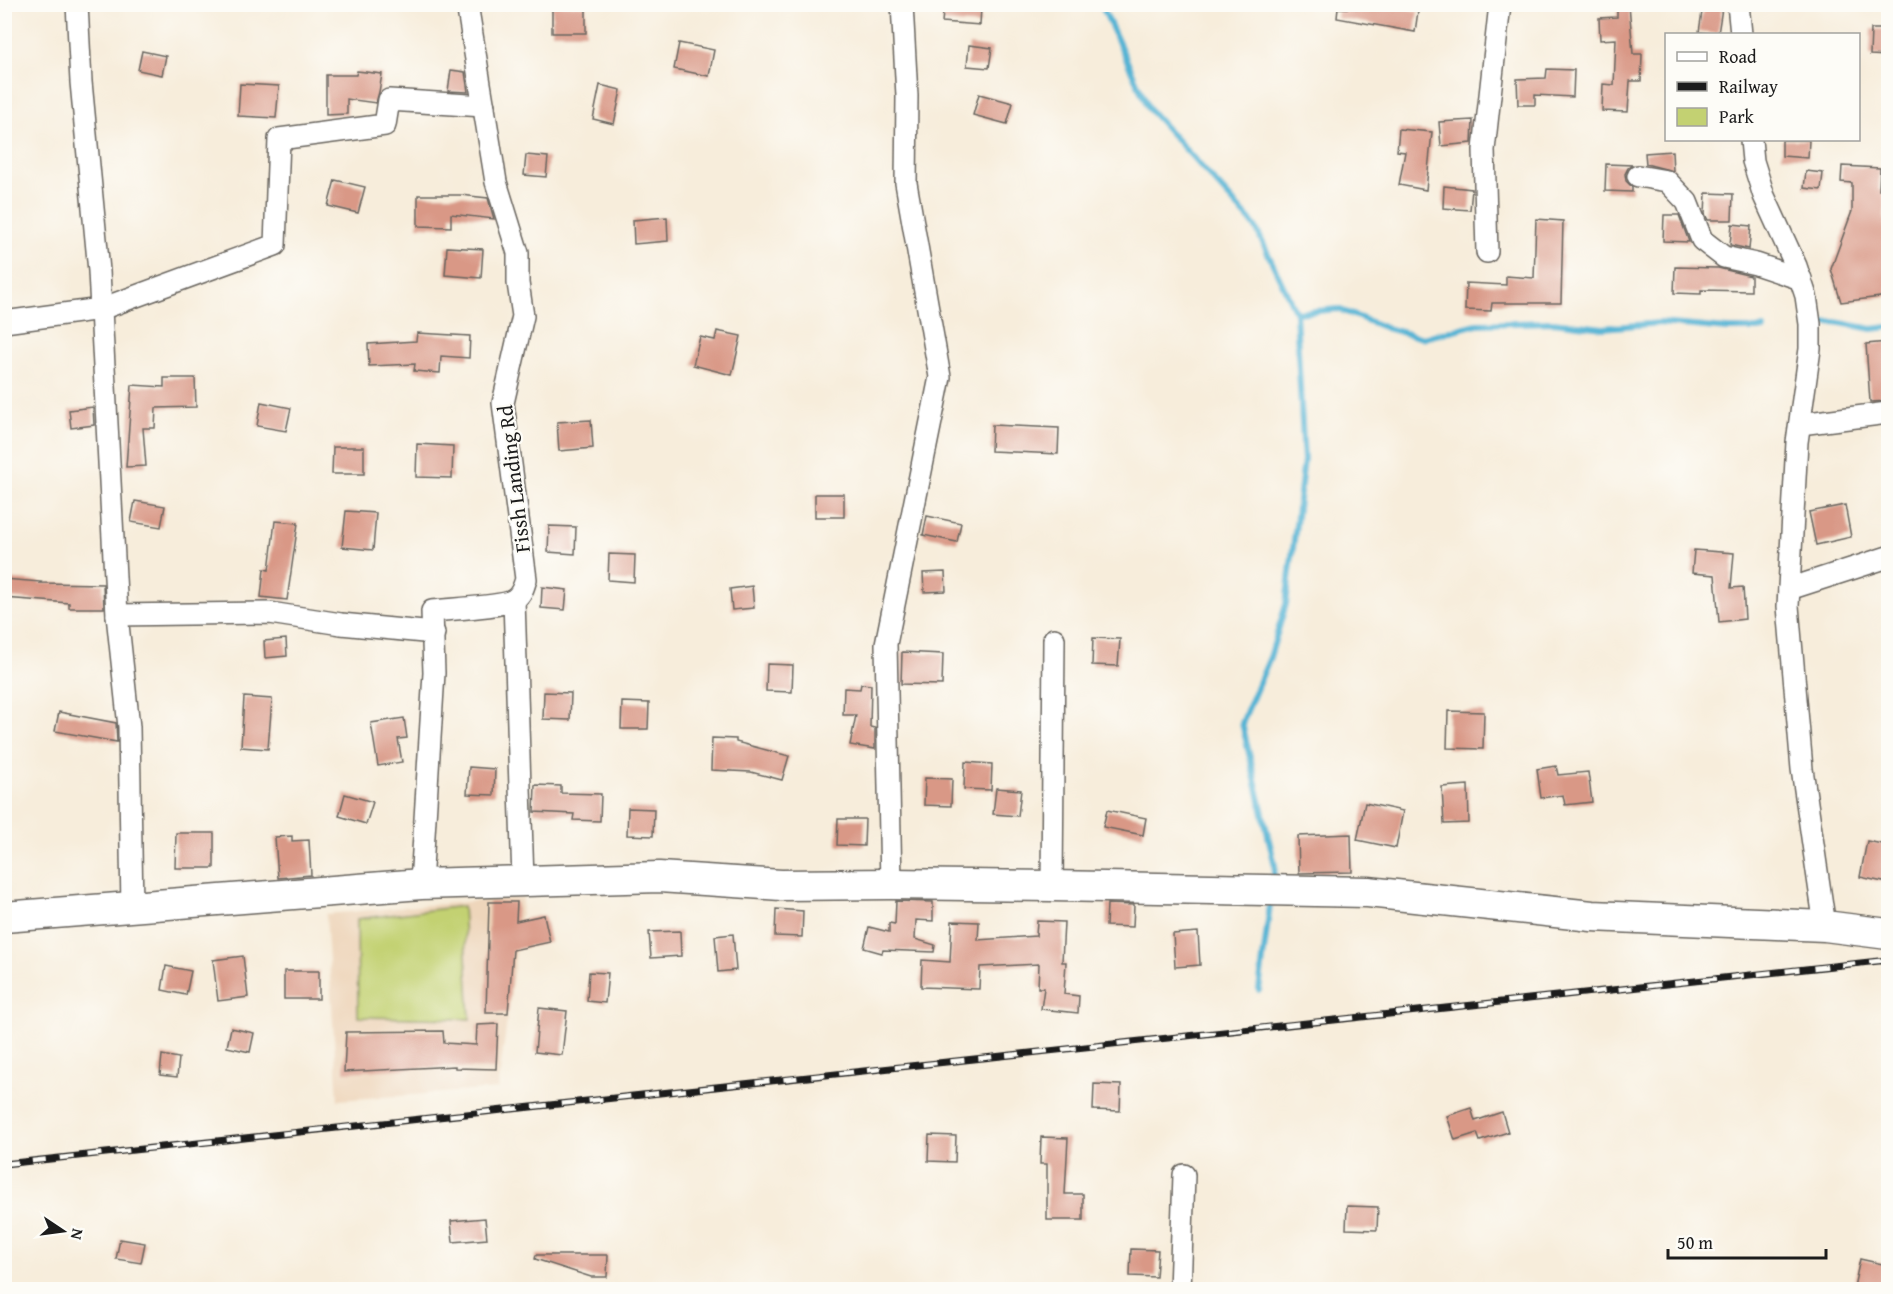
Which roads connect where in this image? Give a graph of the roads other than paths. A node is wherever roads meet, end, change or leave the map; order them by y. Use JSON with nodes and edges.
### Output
{"nodes":[{"id":1,"x":77,"y":4,"type":"edge"},
{"id":2,"x":467,"y":4,"type":"edge"},
{"id":3,"x":902,"y":4,"type":"edge"},
{"id":4,"x":1500,"y":4,"type":"edge"},
{"id":5,"x":1738,"y":4,"type":"edge"},
{"id":6,"x":1741,"y":33,"type":"edge"},
{"id":7,"x":484,"y":106,"type":"junction"},
{"id":8,"x":1751,"y":141,"type":"edge"},
{"id":9,"x":1638,"y":176,"type":"dead end"},
{"id":10,"x":1487,"y":252,"type":"dead end"},
{"id":11,"x":1801,"y":279,"type":"junction"},
{"id":12,"x":101,"y":309,"type":"junction"},
{"id":13,"x":4,"y":322,"type":"edge"},
{"id":14,"x":1888,"y":413,"type":"edge"},
{"id":15,"x":1800,"y":424,"type":"junction"},
{"id":16,"x":1888,"y":556,"type":"edge"},
{"id":17,"x":1789,"y":589,"type":"junction"},
{"id":18,"x":514,"y":600,"type":"junction"},
{"id":19,"x":117,"y":615,"type":"junction"},
{"id":20,"x":434,"y":633,"type":"junction"},
{"id":21,"x":1054,"y":639,"type":"dead end"},
{"id":22,"x":524,"y":881,"type":"junction"},
{"id":23,"x":421,"y":884,"type":"junction"},
{"id":24,"x":891,"y":884,"type":"junction"},
{"id":25,"x":1052,"y":886,"type":"junction"},
{"id":26,"x":132,"y":908,"type":"junction"},
{"id":27,"x":4,"y":918,"type":"edge"},
{"id":28,"x":1825,"y":926,"type":"junction"},
{"id":29,"x":1888,"y":934,"type":"edge"},
{"id":30,"x":1184,"y":1175,"type":"dead end"},
{"id":31,"x":1180,"y":1290,"type":"edge"}],
"edges":[{"from":1,"to":12,"type":"street"},
{"from":2,"to":7,"type":"street","name":"Fissh Landing Rd"},
{"from":3,"to":24,"type":"street"},
{"from":4,"to":10,"type":"street"},
{"from":5,"to":6,"type":"street"},
{"from":7,"to":12,"type":"street"},
{"from":7,"to":18,"type":"street","name":"Fissh Landing Rd"},
{"from":8,"to":11,"type":"street"},
{"from":9,"to":11,"type":"street"},
{"from":11,"to":15,"type":"street"},
{"from":12,"to":13,"type":"street"},
{"from":12,"to":19,"type":"street"},
{"from":14,"to":15,"type":"street"},
{"from":15,"to":17,"type":"street"},
{"from":16,"to":17,"type":"street"},
{"from":17,"to":28,"type":"street"},
{"from":18,"to":20,"type":"street"},
{"from":18,"to":22,"type":"street"},
{"from":19,"to":20,"type":"street"},
{"from":19,"to":26,"type":"street"},
{"from":20,"to":23,"type":"street"},
{"from":21,"to":25,"type":"street"},
{"from":22,"to":23,"type":"main road"},
{"from":22,"to":24,"type":"main road"},
{"from":23,"to":26,"type":"main road"},
{"from":24,"to":25,"type":"main road"},
{"from":25,"to":28,"type":"main road"},
{"from":26,"to":27,"type":"main road"},
{"from":28,"to":29,"type":"main road"},
{"from":30,"to":31,"type":"street"}]}
